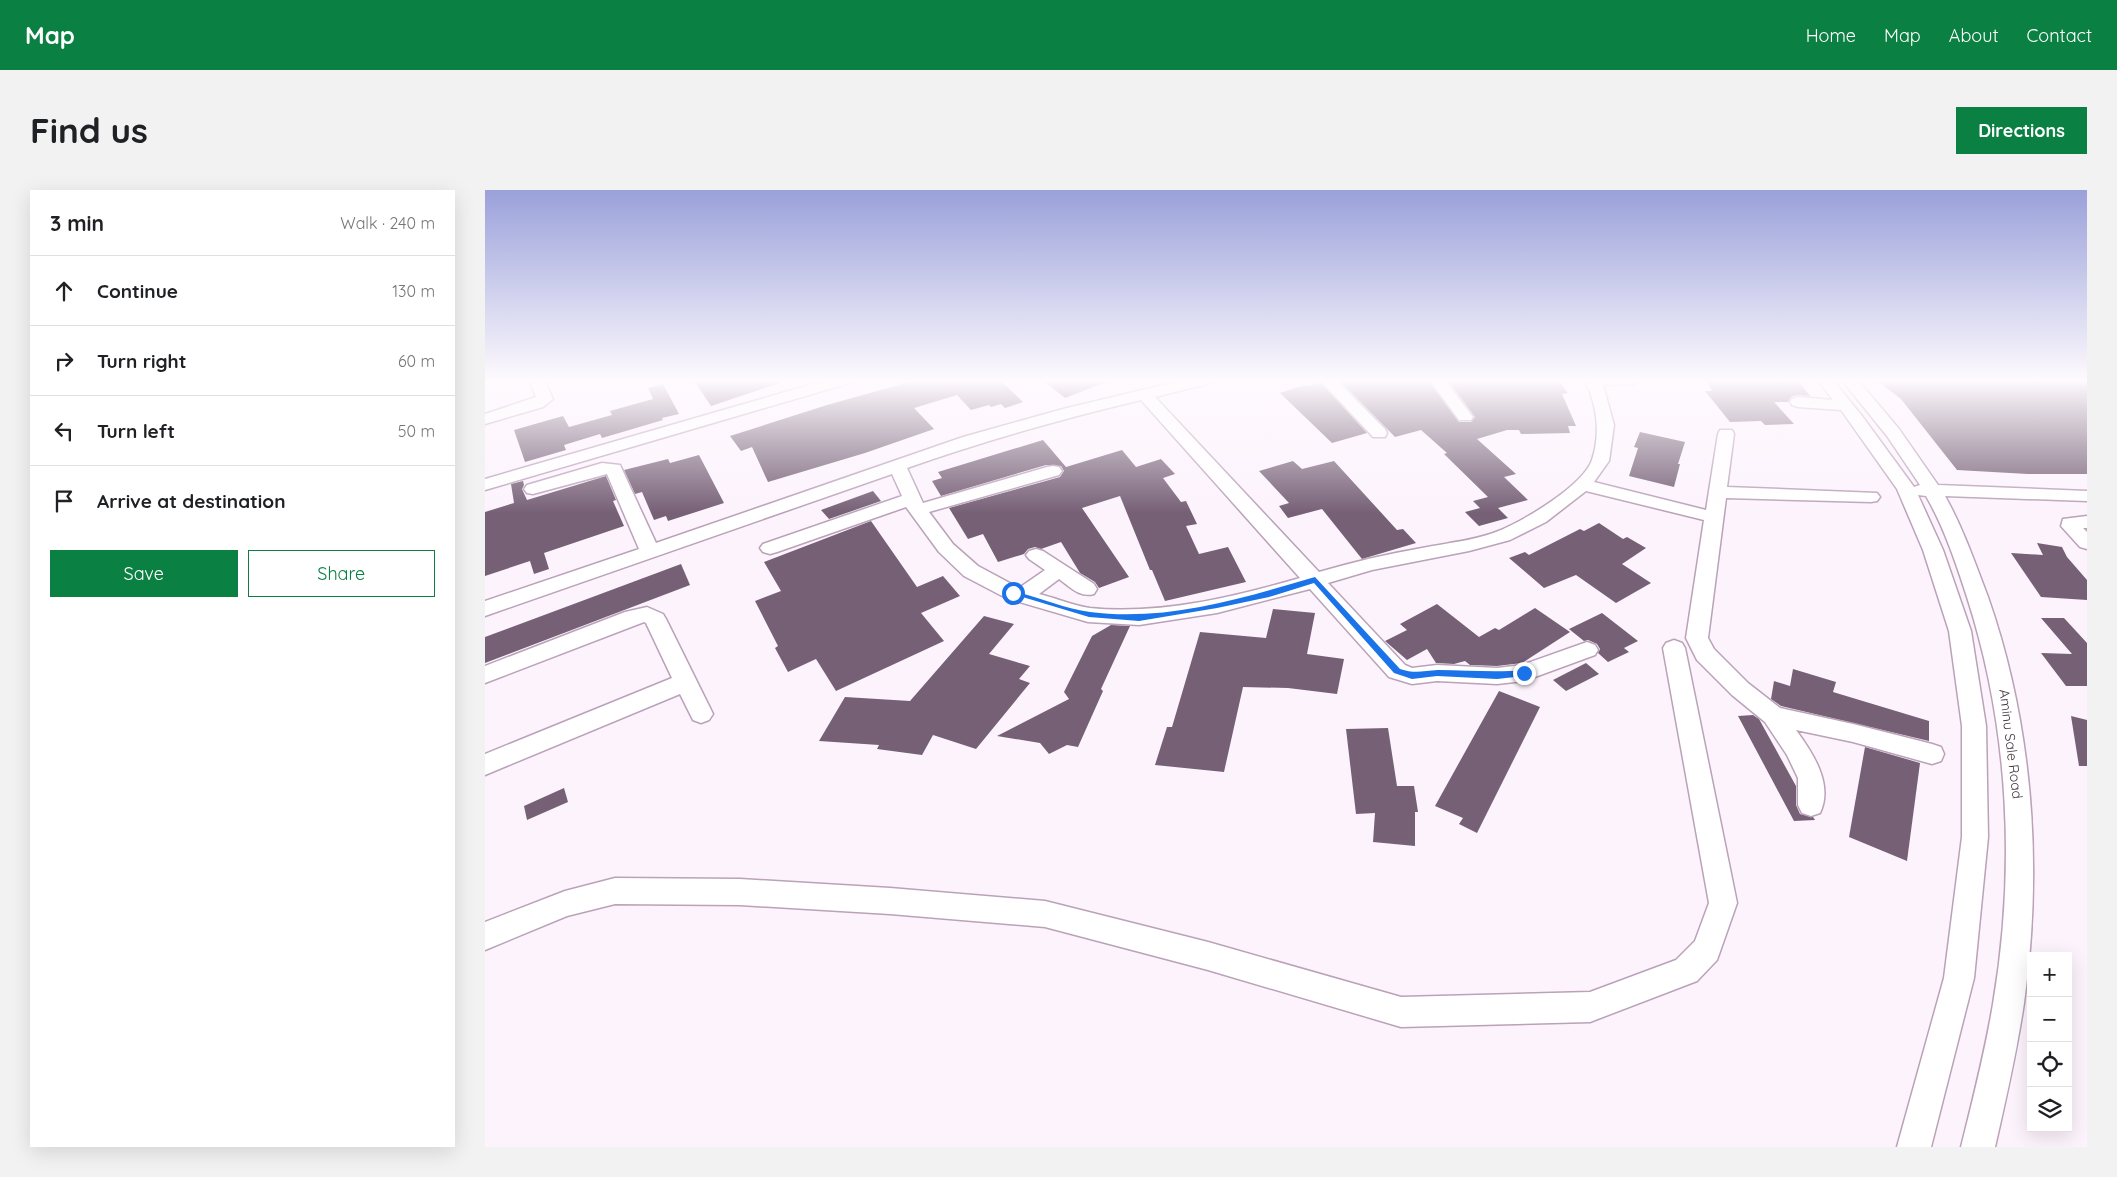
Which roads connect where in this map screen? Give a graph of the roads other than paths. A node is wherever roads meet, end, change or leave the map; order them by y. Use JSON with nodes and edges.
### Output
{"nodes":[{"id":1,"x":691,"y":424,"type":"edge"},
{"id":2,"x":1028,"y":424,"type":"edge"},
{"id":3,"x":1171,"y":424,"type":"edge"},
{"id":4,"x":1370,"y":424,"type":"edge"},
{"id":5,"x":1605,"y":424,"type":"edge"},
{"id":6,"x":1849,"y":424,"type":"edge"},
{"id":7,"x":1886,"y":424,"type":"edge"},
{"id":8,"x":1379,"y":433,"type":"dead end"},
{"id":9,"x":1726,"y":434,"type":"dead end"},
{"id":10,"x":897,"y":466,"type":"junction"},
{"id":11,"x":1053,"y":471,"type":"dead end"},
{"id":12,"x":1583,"y":485,"type":"junction"},
{"id":13,"x":485,"y":486,"type":"edge"},
{"id":14,"x":1906,"y":488,"type":"junction"},
{"id":15,"x":533,"y":489,"type":"dead end"},
{"id":16,"x":1933,"y":490,"type":"junction"},
{"id":17,"x":1717,"y":492,"type":"junction"},
{"id":18,"x":1871,"y":497,"type":"dead end"},
{"id":19,"x":2083,"y":500,"type":"edge"},
{"id":20,"x":915,"y":504,"type":"junction"},
{"id":21,"x":1713,"y":517,"type":"junction"},
{"id":22,"x":2087,"y":522,"type":"edge"},
{"id":23,"x":2087,"y":543,"type":"edge"},
{"id":24,"x":770,"y":548,"type":"dead end"},
{"id":25,"x":649,"y":552,"type":"junction"},
{"id":26,"x":1036,"y":554,"type":"dead end"},
{"id":27,"x":1058,"y":570,"type":"junction"},
{"id":28,"x":1315,"y":580,"type":"junction"},
{"id":29,"x":1087,"y":589,"type":"dead end"},
{"id":30,"x":1022,"y":596,"type":"junction"},
{"id":31,"x":485,"y":609,"type":"edge"},
{"id":32,"x":1674,"y":648,"type":"dead end"},
{"id":33,"x":1587,"y":650,"type":"dead end"},
{"id":34,"x":485,"y":675,"type":"edge"},
{"id":35,"x":685,"y":682,"type":"junction"},
{"id":36,"x":701,"y":714,"type":"dead end"},
{"id":37,"x":1773,"y":716,"type":"junction"},
{"id":38,"x":1932,"y":754,"type":"dead end"},
{"id":39,"x":485,"y":765,"type":"edge"},
{"id":40,"x":1811,"y":805,"type":"dead end"},
{"id":41,"x":485,"y":936,"type":"edge"},
{"id":42,"x":1914,"y":1147,"type":"edge"},
{"id":43,"x":1978,"y":1147,"type":"edge"}],
"edges":[{"from":1,"to":13,"type":"street"},
{"from":2,"to":10,"type":"street"},
{"from":3,"to":28,"type":"street"},
{"from":4,"to":8,"type":"street"},
{"from":5,"to":12,"type":"street"},
{"from":6,"to":14,"type":"street"},
{"from":7,"to":16,"type":"street","name":"Aminu Sale Road"},
{"from":9,"to":17,"type":"street"},
{"from":10,"to":20,"type":"street"},
{"from":10,"to":25,"type":"street"},
{"from":11,"to":20,"type":"street"},
{"from":12,"to":21,"type":"street"},
{"from":12,"to":28,"type":"street"},
{"from":14,"to":16,"type":"street"},
{"from":14,"to":42,"type":"street"},
{"from":15,"to":25,"type":"street"},
{"from":16,"to":19,"type":"street"},
{"from":16,"to":43,"type":"street","name":"Aminu Sale Road"},
{"from":17,"to":18,"type":"street"},
{"from":17,"to":21,"type":"street"},
{"from":20,"to":24,"type":"street"},
{"from":20,"to":30,"type":"street"},
{"from":21,"to":37,"type":"street"},
{"from":22,"to":23,"type":"street"},
{"from":25,"to":31,"type":"street"},
{"from":26,"to":27,"type":"street"},
{"from":27,"to":29,"type":"street"},
{"from":27,"to":30,"type":"street"},
{"from":28,"to":30,"type":"street"},
{"from":28,"to":33,"type":"street"},
{"from":32,"to":41,"type":"street"},
{"from":34,"to":35,"type":"street"},
{"from":35,"to":36,"type":"street"},
{"from":35,"to":39,"type":"street"},
{"from":37,"to":38,"type":"street"},
{"from":37,"to":40,"type":"street"}]}
